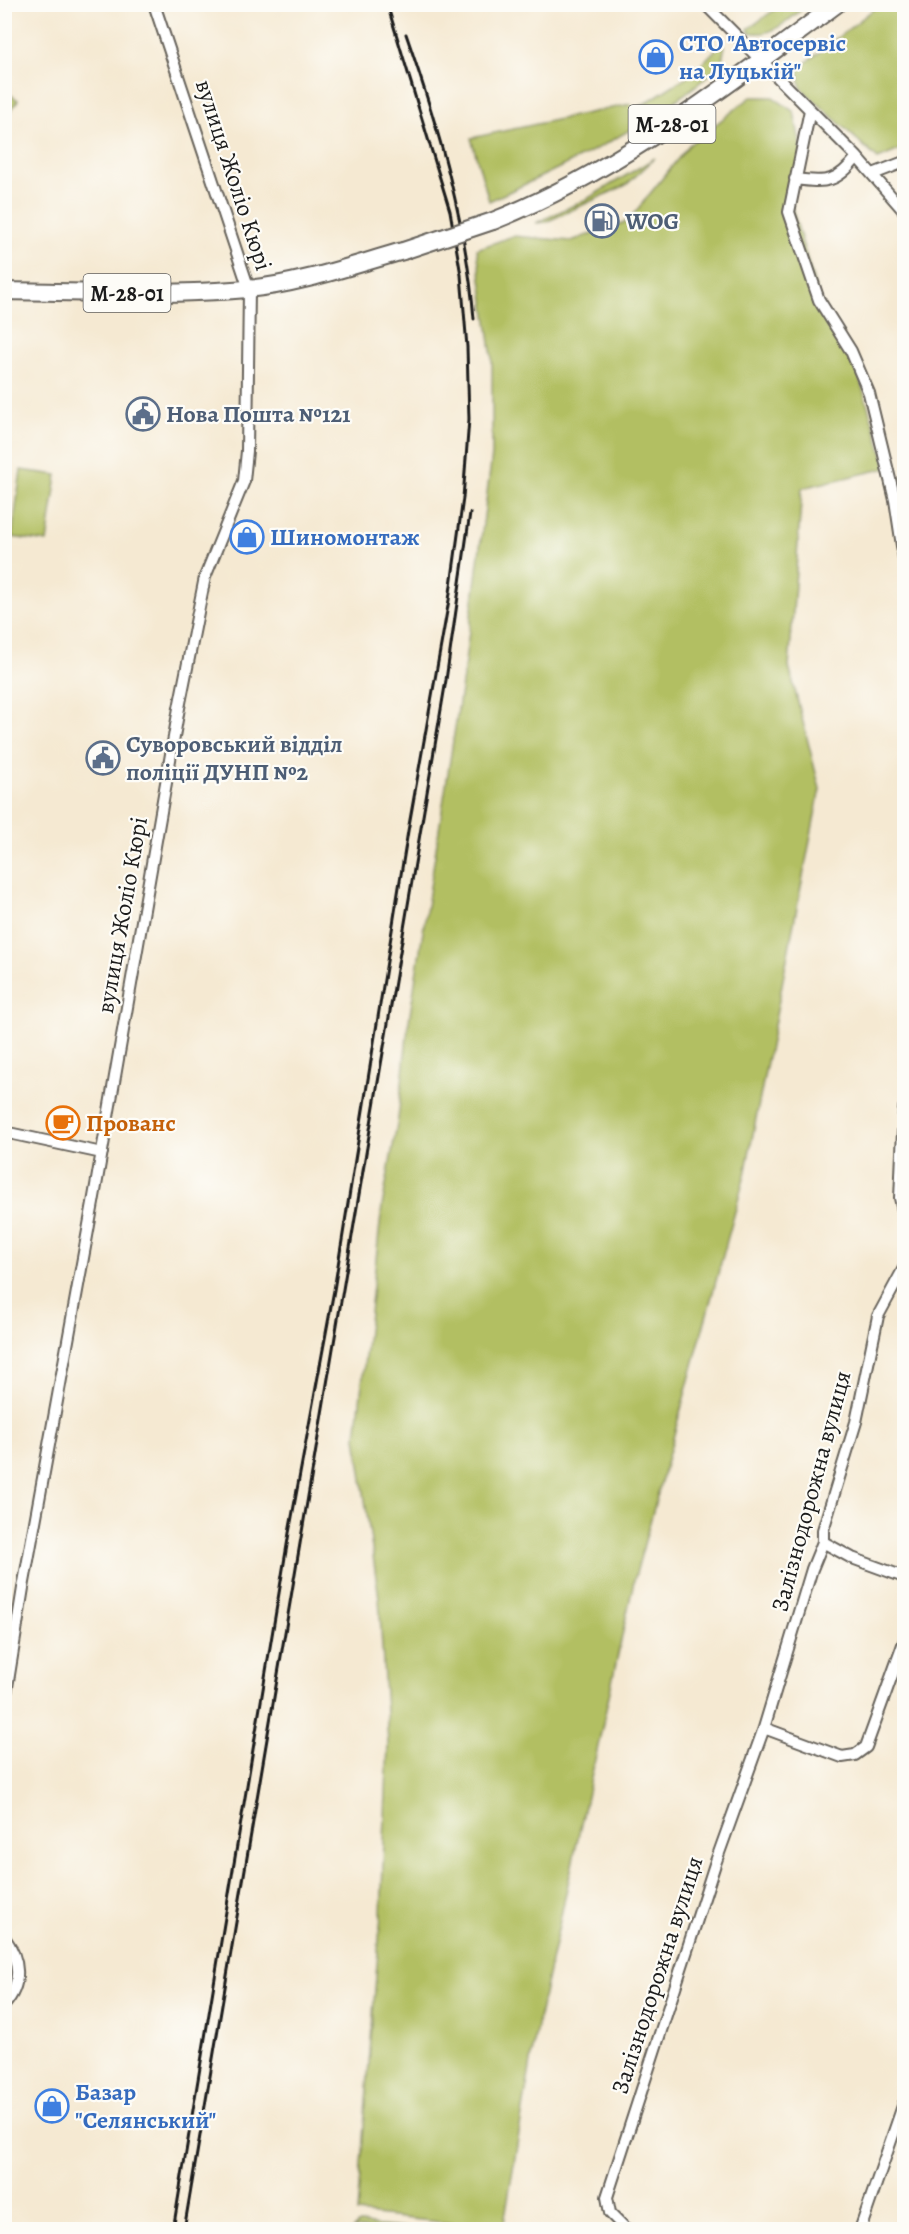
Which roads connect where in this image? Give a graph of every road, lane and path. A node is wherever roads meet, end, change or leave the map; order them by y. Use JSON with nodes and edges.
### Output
{"nodes":[{"id":1,"x":154,"y":4,"type":"edge"},
{"id":2,"x":705,"y":4,"type":"edge"},
{"id":3,"x":837,"y":4,"type":"edge"},
{"id":4,"x":759,"y":61,"type":"junction"},
{"id":5,"x":810,"y":110,"type":"junction"},
{"id":6,"x":857,"y":157,"type":"junction"},
{"id":7,"x":904,"y":162,"type":"edge"},
{"id":8,"x":873,"y":174,"type":"junction"},
{"id":9,"x":795,"y":179,"type":"junction"},
{"id":10,"x":904,"y":211,"type":"edge"},
{"id":11,"x":249,"y":289,"type":"junction"},
{"id":12,"x":4,"y":291,"type":"edge"},
{"id":13,"x":904,"y":559,"type":"edge"},
{"id":14,"x":904,"y":1108,"type":"edge"},
{"id":15,"x":4,"y":1132,"type":"edge"},
{"id":16,"x":102,"y":1153,"type":"junction"},
{"id":17,"x":902,"y":1199,"type":"edge"},
{"id":18,"x":904,"y":1215,"type":"edge"},
{"id":19,"x":904,"y":1268,"type":"edge"},
{"id":20,"x":823,"y":1542,"type":"junction"},
{"id":21,"x":904,"y":1577,"type":"edge"},
{"id":22,"x":904,"y":1642,"type":"edge"},
{"id":23,"x":4,"y":1706,"type":"edge"},
{"id":24,"x":764,"y":1728,"type":"junction"},
{"id":25,"x":4,"y":1937,"type":"edge"},
{"id":26,"x":4,"y":2005,"type":"edge"},
{"id":27,"x":904,"y":2103,"type":"edge"},
{"id":28,"x":627,"y":2229,"type":"edge"},
{"id":29,"x":860,"y":2229,"type":"edge"}],
"edges":[{"from":1,"to":11,"type":"street","name":"вулиця Жоліо Кюрі"},
{"from":2,"to":4,"type":"street"},
{"from":3,"to":4,"type":"highway","number":"М-28-01"},
{"from":4,"to":5,"type":"street"},
{"from":4,"to":11,"type":"highway","number":"М-28-01","bridge":true},
{"from":5,"to":6,"type":"street"},
{"from":5,"to":9,"type":"street"},
{"from":6,"to":8,"type":"street"},
{"from":6,"to":9,"type":"street"},
{"from":7,"to":8,"type":"street"},
{"from":8,"to":10,"type":"street"},
{"from":9,"to":13,"type":"street"},
{"from":11,"to":12,"type":"highway","number":"М-28-01"},
{"from":11,"to":16,"type":"street","name":"вулиця Жоліо Кюрі"},
{"from":14,"to":17,"type":"street"},
{"from":15,"to":16,"type":"street"},
{"from":16,"to":23,"type":"street","name":"вулиця Жоліо Кюрі"},
{"from":17,"to":18,"type":"street"},
{"from":19,"to":20,"type":"street","name":"Залізнодорожна вулиця"},
{"from":20,"to":21,"type":"street"},
{"from":20,"to":24,"type":"street","name":"Залізнодорожна вулиця"},
{"from":22,"to":24,"type":"street"},
{"from":24,"to":28,"type":"street","name":"Залізнодорожна вулиця"},
{"from":25,"to":26,"type":"street"},
{"from":27,"to":29,"type":"street"}]}
